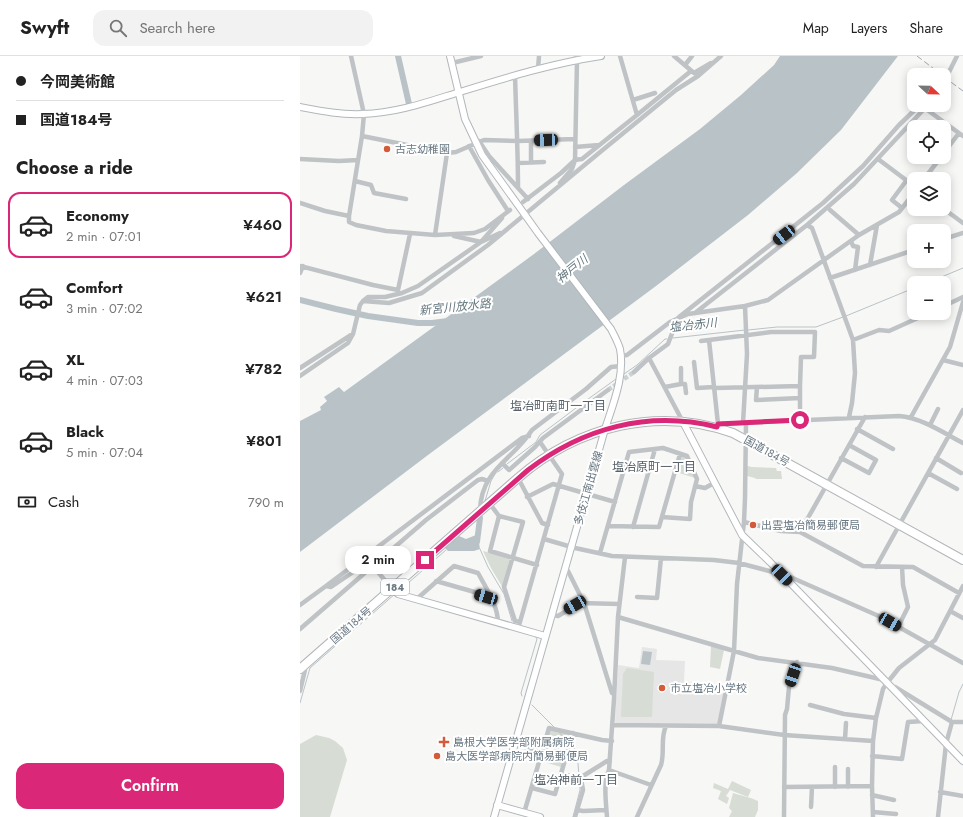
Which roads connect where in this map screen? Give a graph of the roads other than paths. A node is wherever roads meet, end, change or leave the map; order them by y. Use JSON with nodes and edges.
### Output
{"nodes":[{"id":1,"x":351,"y":56,"type":"edge"},
{"id":2,"x":450,"y":56,"type":"edge"},
{"id":3,"x":481,"y":56,"type":"edge"},
{"id":4,"x":539,"y":56,"type":"edge"},
{"id":5,"x":601,"y":56,"type":"edge"},
{"id":6,"x":620,"y":56,"type":"edge"},
{"id":7,"x":674,"y":56,"type":"edge"},
{"id":8,"x":692,"y":56,"type":"edge"},
{"id":9,"x":721,"y":56,"type":"edge"},
{"id":10,"x":957,"y":56,"type":"edge"},
{"id":11,"x":576,"y":57,"type":"edge"},
{"id":12,"x":452,"y":63,"type":"junction"},
{"id":13,"x":714,"y":64,"type":"junction"},
{"id":14,"x":685,"y":65,"type":"junction"},
{"id":15,"x":951,"y":68,"type":"edge"},
{"id":16,"x":538,"y":69,"type":"junction"},
{"id":17,"x":691,"y":70,"type":"junction"},
{"id":18,"x":515,"y":75,"type":"junction"},
{"id":19,"x":460,"y":92,"type":"junction"},
{"id":20,"x":655,"y":93,"type":"dead end"},
{"id":21,"x":633,"y":100,"type":"junction"},
{"id":22,"x":300,"y":107,"type":"edge"},
{"id":23,"x":913,"y":112,"type":"edge"},
{"id":24,"x":921,"y":112,"type":"edge"},
{"id":25,"x":933,"y":112,"type":"edge"},
{"id":26,"x":364,"y":114,"type":"junction"},
{"id":27,"x":637,"y":115,"type":"junction"},
{"id":28,"x":961,"y":135,"type":"edge"},
{"id":29,"x":362,"y":136,"type":"junction"},
{"id":30,"x":575,"y":139,"type":"junction"},
{"id":31,"x":518,"y":141,"type":"junction"},
{"id":32,"x":531,"y":141,"type":"junction"},
{"id":33,"x":474,"y":143,"type":"junction"},
{"id":34,"x":599,"y":145,"type":"junction"},
{"id":35,"x":951,"y":146,"type":"edge"},
{"id":36,"x":575,"y":147,"type":"junction"},
{"id":37,"x":447,"y":153,"type":"junction"},
{"id":38,"x":300,"y":159,"type":"edge"},
{"id":39,"x":878,"y":159,"type":"junction"},
{"id":40,"x":358,"y":160,"type":"junction"},
{"id":41,"x":575,"y":160,"type":"junction"},
{"id":42,"x":518,"y":162,"type":"junction"},
{"id":43,"x":531,"y":162,"type":"junction"},
{"id":44,"x":544,"y":162,"type":"dead end"},
{"id":45,"x":936,"y":164,"type":"edge"},
{"id":46,"x":929,"y":172,"type":"edge"},
{"id":47,"x":355,"y":181,"type":"junction"},
{"id":48,"x":906,"y":181,"type":"joint"},
{"id":49,"x":518,"y":188,"type":"junction"},
{"id":50,"x":556,"y":190,"type":"junction"},
{"id":51,"x":406,"y":199,"type":"dead end"},
{"id":52,"x":907,"y":201,"type":"edge"},
{"id":53,"x":300,"y":203,"type":"edge"},
{"id":54,"x":902,"y":208,"type":"junction"},
{"id":55,"x":830,"y":210,"type":"dead end"},
{"id":56,"x":508,"y":211,"type":"junction"},
{"id":57,"x":951,"y":214,"type":"edge"},
{"id":58,"x":349,"y":216,"type":"junction"},
{"id":59,"x":526,"y":217,"type":"junction"},
{"id":60,"x":963,"y":223,"type":"edge"},
{"id":61,"x":806,"y":225,"type":"junction"},
{"id":62,"x":877,"y":225,"type":"junction"},
{"id":63,"x":508,"y":228,"type":"junction"},
{"id":64,"x":963,"y":233,"type":"edge"},
{"id":65,"x":410,"y":234,"type":"junction"},
{"id":66,"x":448,"y":234,"type":"junction"},
{"id":67,"x":859,"y":235,"type":"junction"},
{"id":68,"x":435,"y":236,"type":"junction"},
{"id":69,"x":951,"y":237,"type":"edge"},
{"id":70,"x":851,"y":241,"type":"junction"},
{"id":71,"x":481,"y":242,"type":"junction"},
{"id":72,"x":907,"y":252,"type":"edge"},
{"id":73,"x":823,"y":260,"type":"junction"},
{"id":74,"x":870,"y":265,"type":"junction"},
{"id":75,"x":302,"y":266,"type":"edge"},
{"id":76,"x":855,"y":270,"type":"junction"},
{"id":77,"x":300,"y":272,"type":"edge"},
{"id":78,"x":830,"y":278,"type":"junction"},
{"id":79,"x":418,"y":286,"type":"junction"},
{"id":80,"x":398,"y":290,"type":"junction"},
{"id":81,"x":963,"y":297,"type":"edge"},
{"id":82,"x":363,"y":301,"type":"junction"},
{"id":83,"x":963,"y":302,"type":"edge"},
{"id":84,"x":951,"y":303,"type":"edge"},
{"id":85,"x":745,"y":306,"type":"junction"},
{"id":86,"x":695,"y":313,"type":"junction"},
{"id":87,"x":913,"y":320,"type":"edge"},
{"id":88,"x":675,"y":321,"type":"junction"},
{"id":89,"x":956,"y":329,"type":"junction"},
{"id":90,"x":963,"y":329,"type":"edge"},
{"id":91,"x":353,"y":334,"type":"junction"},
{"id":92,"x":746,"y":335,"type":"junction"},
{"id":93,"x":701,"y":340,"type":"dead end"},
{"id":94,"x":709,"y":340,"type":"junction"},
{"id":95,"x":853,"y":340,"type":"junction"},
{"id":96,"x":621,"y":356,"type":"junction"},
{"id":97,"x":650,"y":358,"type":"junction"},
{"id":98,"x":943,"y":360,"type":"junction"},
{"id":99,"x":694,"y":362,"type":"dead end"},
{"id":100,"x":963,"y":365,"type":"edge"},
{"id":101,"x":621,"y":366,"type":"junction"},
{"id":102,"x":300,"y":368,"type":"edge"},
{"id":103,"x":681,"y":368,"type":"dead end"},
{"id":104,"x":634,"y":372,"type":"tunnel mouth"},
{"id":105,"x":300,"y":376,"type":"edge"},
{"id":106,"x":681,"y":384,"type":"junction"},
{"id":107,"x":800,"y":386,"type":"junction"},
{"id":108,"x":665,"y":387,"type":"junction"},
{"id":109,"x":715,"y":387,"type":"junction"},
{"id":110,"x":745,"y":387,"type":"junction"},
{"id":111,"x":757,"y":387,"type":"junction"},
{"id":112,"x":608,"y":390,"type":"tunnel mouth"},
{"id":113,"x":686,"y":392,"type":"dead end"},
{"id":114,"x":800,"y":398,"type":"junction"},
{"id":115,"x":938,"y":409,"type":"dead end"},
{"id":116,"x":963,"y":410,"type":"edge"},
{"id":117,"x":848,"y":417,"type":"junction"},
{"id":118,"x":864,"y":417,"type":"junction"},
{"id":119,"x":911,"y":417,"type":"junction"},
{"id":120,"x":800,"y":420,"type":"junction"},
{"id":121,"x":683,"y":422,"type":"junction"},
{"id":122,"x":744,"y":423,"type":"junction"},
{"id":123,"x":718,"y":425,"type":"junction"},
{"id":124,"x":930,"y":425,"type":"junction"},
{"id":125,"x":605,"y":429,"type":"junction"},
{"id":126,"x":857,"y":429,"type":"junction"},
{"id":127,"x":949,"y":435,"type":"junction"},
{"id":128,"x":529,"y":436,"type":"junction"},
{"id":129,"x":745,"y":439,"type":"junction"},
{"id":130,"x":540,"y":442,"type":"junction"},
{"id":131,"x":963,"y":443,"type":"edge"},
{"id":132,"x":849,"y":445,"type":"junction"},
{"id":133,"x":655,"y":449,"type":"junction"},
{"id":134,"x":893,"y":449,"type":"dead end"},
{"id":135,"x":680,"y":454,"type":"junction"},
{"id":136,"x":549,"y":455,"type":"junction"},
{"id":137,"x":841,"y":458,"type":"junction"},
{"id":138,"x":936,"y":458,"type":"junction"},
{"id":139,"x":504,"y":465,"type":"junction"},
{"id":140,"x":928,"y":473,"type":"junction"},
{"id":141,"x":961,"y":473,"type":"dead end"},
{"id":142,"x":518,"y":478,"type":"junction"},
{"id":143,"x":488,"y":481,"type":"junction"},
{"id":144,"x":714,"y":483,"type":"junction"},
{"id":145,"x":828,"y":484,"type":"junction"},
{"id":146,"x":559,"y":486,"type":"junction"},
{"id":147,"x":695,"y":486,"type":"junction"},
{"id":148,"x":957,"y":489,"type":"dead end"},
{"id":149,"x":586,"y":494,"type":"junction"},
{"id":150,"x":527,"y":497,"type":"junction"},
{"id":151,"x":615,"y":502,"type":"junction"},
{"id":152,"x":490,"y":504,"type":"junction"},
{"id":153,"x":480,"y":512,"type":"junction"},
{"id":154,"x":499,"y":516,"type":"junction"},
{"id":155,"x":662,"y":517,"type":"junction"},
{"id":156,"x":744,"y":522,"type":"junction"},
{"id":157,"x":899,"y":524,"type":"junction"},
{"id":158,"x":548,"y":525,"type":"junction"},
{"id":159,"x":608,"y":526,"type":"junction"},
{"id":160,"x":633,"y":527,"type":"junction"},
{"id":161,"x":800,"y":532,"type":"junction"},
{"id":162,"x":742,"y":535,"type":"junction"},
{"id":163,"x":544,"y":539,"type":"junction"},
{"id":164,"x":571,"y":546,"type":"junction"},
{"id":165,"x":600,"y":553,"type":"junction"},
{"id":166,"x":625,"y":557,"type":"junction"},
{"id":167,"x":513,"y":558,"type":"junction"},
{"id":168,"x":661,"y":558,"type":"junction"},
{"id":169,"x":963,"y":560,"type":"edge"},
{"id":170,"x":739,"y":564,"type":"junction"},
{"id":171,"x":537,"y":565,"type":"junction"},
{"id":172,"x":373,"y":566,"type":"junction"},
{"id":173,"x":876,"y":567,"type":"junction"},
{"id":174,"x":902,"y":567,"type":"junction"},
{"id":175,"x":568,"y":571,"type":"dead end"},
{"id":176,"x":782,"y":575,"type":"junction"},
{"id":177,"x":436,"y":581,"type":"junction"},
{"id":178,"x":326,"y":586,"type":"junction"},
{"id":179,"x":963,"y":586,"type":"edge"},
{"id":180,"x":392,"y":589,"type":"junction"},
{"id":181,"x":959,"y":593,"type":"junction"},
{"id":182,"x":492,"y":597,"type":"junction"},
{"id":183,"x":637,"y":597,"type":"dead end"},
{"id":184,"x":418,"y":600,"type":"junction"},
{"id":185,"x":584,"y":603,"type":"junction"},
{"id":186,"x":619,"y":604,"type":"junction"},
{"id":187,"x":300,"y":605,"type":"edge"},
{"id":188,"x":950,"y":611,"type":"junction"},
{"id":189,"x":552,"y":615,"type":"junction"},
{"id":190,"x":618,"y":617,"type":"junction"},
{"id":191,"x":963,"y":618,"type":"edge"},
{"id":192,"x":520,"y":622,"type":"junction"},
{"id":193,"x":498,"y":623,"type":"junction"},
{"id":194,"x":898,"y":627,"type":"junction"},
{"id":195,"x":300,"y":629,"type":"edge"},
{"id":196,"x":518,"y":629,"type":"junction"},
{"id":197,"x":546,"y":636,"type":"junction"},
{"id":198,"x":931,"y":644,"type":"junction"},
{"id":199,"x":734,"y":651,"type":"junction"},
{"id":200,"x":797,"y":662,"type":"junction"},
{"id":201,"x":963,"y":663,"type":"edge"},
{"id":202,"x":301,"y":667,"type":"edge"},
{"id":203,"x":887,"y":683,"type":"junction"},
{"id":204,"x":300,"y":691,"type":"edge"},
{"id":205,"x":614,"y":694,"type":"junction"},
{"id":206,"x":810,"y":705,"type":"dead end"},
{"id":207,"x":876,"y":718,"type":"junction"},
{"id":208,"x":924,"y":721,"type":"junction"},
{"id":209,"x":952,"y":722,"type":"junction"},
{"id":210,"x":963,"y":722,"type":"edge"},
{"id":211,"x":846,"y":724,"type":"dead end"},
{"id":212,"x":612,"y":725,"type":"junction"},
{"id":213,"x":666,"y":726,"type":"junction"},
{"id":214,"x":719,"y":726,"type":"junction"},
{"id":215,"x":573,"y":733,"type":"junction"},
{"id":216,"x":784,"y":735,"type":"junction"},
{"id":217,"x":845,"y":739,"type":"junction"},
{"id":218,"x":612,"y":741,"type":"junction"},
{"id":219,"x":873,"y":741,"type":"junction"},
{"id":220,"x":515,"y":744,"type":"junction"},
{"id":221,"x":946,"y":744,"type":"junction"},
{"id":222,"x":542,"y":752,"type":"junction"},
{"id":223,"x":872,"y":756,"type":"junction"},
{"id":224,"x":610,"y":761,"type":"junction"},
{"id":225,"x":963,"y":761,"type":"edge"},
{"id":226,"x":835,"y":767,"type":"dead end"},
{"id":227,"x":848,"y":769,"type":"dead end"},
{"id":228,"x":609,"y":770,"type":"junction"},
{"id":229,"x":562,"y":774,"type":"junction"},
{"id":230,"x":581,"y":779,"type":"junction"},
{"id":231,"x":652,"y":786,"type":"junction"},
{"id":232,"x":872,"y":786,"type":"junction"},
{"id":233,"x":784,"y":787,"type":"junction"},
{"id":234,"x":812,"y":787,"type":"junction"},
{"id":235,"x":835,"y":787,"type":"junction"},
{"id":236,"x":848,"y":787,"type":"junction"},
{"id":237,"x":532,"y":788,"type":"junction"},
{"id":238,"x":940,"y":792,"type":"junction"},
{"id":239,"x":872,"y":796,"type":"junction"},
{"id":240,"x":963,"y":796,"type":"edge"},
{"id":241,"x":894,"y":800,"type":"dead end"},
{"id":242,"x":497,"y":805,"type":"junction"},
{"id":243,"x":811,"y":807,"type":"dead end"},
{"id":244,"x":577,"y":810,"type":"junction"},
{"id":245,"x":606,"y":810,"type":"junction"},
{"id":246,"x":524,"y":813,"type":"junction"},
{"id":247,"x":896,"y":814,"type":"dead end"},
{"id":248,"x":873,"y":816,"type":"edge"},
{"id":249,"x":494,"y":817,"type":"edge"},
{"id":250,"x":540,"y":817,"type":"edge"},
{"id":251,"x":575,"y":817,"type":"edge"},
{"id":252,"x":607,"y":817,"type":"edge"},
{"id":253,"x":637,"y":817,"type":"edge"},
{"id":254,"x":784,"y":817,"type":"edge"},
{"id":255,"x":938,"y":817,"type":"edge"}],
"edges":[{"from":1,"to":26,"type":"street"},
{"from":2,"to":12,"type":"street","name":"多伎江南出雲線"},
{"from":3,"to":12,"type":"street"},
{"from":4,"to":16,"type":"street"},
{"from":5,"to":11,"type":"street"},
{"from":6,"to":21,"type":"street"},
{"from":7,"to":14,"type":"street"},
{"from":8,"to":14,"type":"street"},
{"from":9,"to":13,"type":"street"},
{"from":10,"to":15,"type":"street"},
{"from":11,"to":16,"type":"street"},
{"from":11,"to":30,"type":"street"},
{"from":12,"to":19,"type":"street","name":"多伎江南出雲線"},
{"from":13,"to":17,"type":"street"},
{"from":13,"to":50,"type":"street"},
{"from":14,"to":17,"type":"street"},
{"from":16,"to":18,"type":"street"},
{"from":17,"to":27,"type":"street"},
{"from":18,"to":19,"type":"street"},
{"from":18,"to":31,"type":"street"},
{"from":19,"to":26,"type":"street"},
{"from":19,"to":33,"type":"street","name":"多伎江南出雲線"},
{"from":20,"to":21,"type":"street"},
{"from":21,"to":27,"type":"street"},
{"from":22,"to":26,"type":"street"},
{"from":23,"to":88,"type":"street"},
{"from":24,"to":39,"type":"street"},
{"from":25,"to":28,"type":"street"},
{"from":26,"to":29,"type":"street"},
{"from":27,"to":34,"type":"street"},
{"from":28,"to":35,"type":"street"},
{"from":29,"to":37,"type":"street"},
{"from":29,"to":40,"type":"street"},
{"from":30,"to":32,"type":"street"},
{"from":30,"to":36,"type":"street"},
{"from":31,"to":32,"type":"street"},
{"from":31,"to":33,"type":"street"},
{"from":31,"to":42,"type":"street"},
{"from":32,"to":43,"type":"street"},
{"from":33,"to":37,"type":"street"},
{"from":33,"to":49,"type":"street"},
{"from":33,"to":56,"type":"street"},
{"from":33,"to":59,"type":"street","name":"多伎江南出雲線"},
{"from":34,"to":36,"type":"street"},
{"from":34,"to":41,"type":"street"},
{"from":36,"to":41,"type":"street"},
{"from":37,"to":68,"type":"street"},
{"from":38,"to":40,"type":"street"},
{"from":39,"to":48,"type":"street"},
{"from":39,"to":61,"type":"street"},
{"from":40,"to":47,"type":"street"},
{"from":41,"to":49,"type":"street"},
{"from":41,"to":50,"type":"street"},
{"from":42,"to":43,"type":"street"},
{"from":42,"to":49,"type":"street"},
{"from":43,"to":44,"type":"street"},
{"from":45,"to":46,"type":"street"},
{"from":47,"to":51,"type":"street"},
{"from":47,"to":58,"type":"street"},
{"from":48,"to":54,"type":"street"},
{"from":50,"to":59,"type":"street"},
{"from":52,"to":54,"type":"street"},
{"from":53,"to":58,"type":"street"},
{"from":54,"to":62,"type":"street"},
{"from":55,"to":67,"type":"street"},
{"from":56,"to":66,"type":"street"},
{"from":56,"to":71,"type":"street"},
{"from":57,"to":60,"type":"street"},
{"from":58,"to":65,"type":"street"},
{"from":59,"to":63,"type":"street"},
{"from":59,"to":96,"type":"street","name":"多伎江南出雲線"},
{"from":61,"to":73,"type":"street"},
{"from":61,"to":86,"type":"street"},
{"from":62,"to":67,"type":"street"},
{"from":62,"to":74,"type":"street"},
{"from":63,"to":71,"type":"street"},
{"from":63,"to":82,"type":"street"},
{"from":64,"to":69,"type":"street"},
{"from":65,"to":68,"type":"street"},
{"from":65,"to":80,"type":"street"},
{"from":66,"to":68,"type":"street"},
{"from":66,"to":71,"type":"street"},
{"from":67,"to":70,"type":"street"},
{"from":70,"to":73,"type":"street"},
{"from":70,"to":76,"type":"street"},
{"from":71,"to":79,"type":"street"},
{"from":72,"to":74,"type":"street"},
{"from":73,"to":78,"type":"street"},
{"from":73,"to":85,"type":"street"},
{"from":74,"to":76,"type":"street"},
{"from":75,"to":77,"type":"street"},
{"from":75,"to":80,"type":"street"},
{"from":76,"to":78,"type":"street"},
{"from":78,"to":95,"type":"street"},
{"from":79,"to":80,"type":"street"},
{"from":79,"to":82,"type":"street"},
{"from":81,"to":84,"type":"street"},
{"from":82,"to":91,"type":"street"},
{"from":83,"to":89,"type":"street"},
{"from":85,"to":86,"type":"street"},
{"from":85,"to":92,"type":"street"},
{"from":86,"to":88,"type":"street"},
{"from":87,"to":95,"type":"street"},
{"from":88,"to":96,"type":"street"},
{"from":88,"to":97,"type":"street"},
{"from":89,"to":90,"type":"street"},
{"from":89,"to":98,"type":"street"},
{"from":91,"to":102,"type":"street"},
{"from":91,"to":105,"type":"street"},
{"from":92,"to":94,"type":"street"},
{"from":92,"to":107,"type":"street"},
{"from":92,"to":110,"type":"street"},
{"from":93,"to":94,"type":"street"},
{"from":94,"to":109,"type":"street"},
{"from":95,"to":117,"type":"street"},
{"from":96,"to":101,"type":"street","name":"多伎江南出雲線"},
{"from":97,"to":104,"type":"street"},
{"from":97,"to":108,"type":"street"},
{"from":98,"to":100,"type":"street"},
{"from":98,"to":119,"type":"street"},
{"from":99,"to":109,"type":"street"},
{"from":101,"to":125,"type":"street","name":"多伎江南出雲線"},
{"from":101,"to":128,"type":"street"},
{"from":103,"to":106,"type":"street"},
{"from":106,"to":108,"type":"street"},
{"from":106,"to":113,"type":"street"},
{"from":107,"to":111,"type":"street"},
{"from":107,"to":114,"type":"street"},
{"from":108,"to":121,"type":"street"},
{"from":109,"to":110,"type":"street"},
{"from":109,"to":123,"type":"street"},
{"from":110,"to":111,"type":"street"},
{"from":110,"to":122,"type":"street"},
{"from":111,"to":114,"type":"street"},
{"from":112,"to":130,"type":"street"},
{"from":114,"to":120,"type":"street"},
{"from":115,"to":124,"type":"street"},
{"from":116,"to":127,"type":"street"},
{"from":117,"to":118,"type":"street"},
{"from":117,"to":120,"type":"street"},
{"from":118,"to":119,"type":"street"},
{"from":118,"to":126,"type":"street"},
{"from":119,"to":124,"type":"street"},
{"from":120,"to":122,"type":"street"},
{"from":121,"to":123,"type":"highway","name":"国道184号","number":"184"},
{"from":121,"to":125,"type":"highway","name":"国道184号","number":"184"},
{"from":121,"to":144,"type":"street"},
{"from":122,"to":123,"type":"street"},
{"from":122,"to":129,"type":"street"},
{"from":123,"to":129,"type":"highway","name":"国道184号","number":"184"},
{"from":124,"to":127,"type":"street"},
{"from":125,"to":136,"type":"highway","name":"国道184号","number":"184"},
{"from":125,"to":149,"type":"street","name":"多伎江南出雲線"},
{"from":126,"to":132,"type":"street"},
{"from":126,"to":134,"type":"street"},
{"from":127,"to":131,"type":"street"},
{"from":127,"to":138,"type":"street"},
{"from":128,"to":139,"type":"street"},
{"from":128,"to":178,"type":"street"},
{"from":129,"to":145,"type":"highway","name":"国道184号","number":"184"},
{"from":129,"to":156,"type":"street"},
{"from":130,"to":136,"type":"street"},
{"from":130,"to":139,"type":"street"},
{"from":132,"to":137,"type":"street"},
{"from":132,"to":137,"type":"street"},
{"from":133,"to":135,"type":"street"},
{"from":133,"to":151,"type":"street"},
{"from":133,"to":160,"type":"street"},
{"from":135,"to":147,"type":"street"},
{"from":135,"to":155,"type":"street"},
{"from":136,"to":142,"type":"highway","name":"国道184号","number":"184"},
{"from":136,"to":146,"type":"street"},
{"from":137,"to":145,"type":"street"},
{"from":138,"to":140,"type":"street"},
{"from":138,"to":141,"type":"street"},
{"from":139,"to":143,"type":"street"},
{"from":140,"to":148,"type":"street"},
{"from":140,"to":157,"type":"street"},
{"from":142,"to":150,"type":"street"},
{"from":142,"to":152,"type":"highway","name":"国道184号","number":"184"},
{"from":143,"to":153,"type":"street"},
{"from":143,"to":172,"type":"street"},
{"from":144,"to":147,"type":"street"},
{"from":144,"to":162,"type":"street"},
{"from":145,"to":157,"type":"highway","name":"国道184号","number":"184"},
{"from":145,"to":161,"type":"street"},
{"from":146,"to":149,"type":"street"},
{"from":146,"to":150,"type":"street"},
{"from":146,"to":158,"type":"street"},
{"from":147,"to":155,"type":"street"},
{"from":149,"to":151,"type":"street"},
{"from":149,"to":164,"type":"street","name":"多伎江南出雲線"},
{"from":150,"to":158,"type":"street"},
{"from":151,"to":159,"type":"street"},
{"from":152,"to":153,"type":"highway","name":"国道184号","number":"184"},
{"from":152,"to":154,"type":"street"},
{"from":153,"to":180,"type":"highway","name":"国道184号","number":"184"},
{"from":154,"to":167,"type":"street"},
{"from":154,"to":167,"type":"street"},
{"from":155,"to":160,"type":"street"},
{"from":156,"to":161,"type":"street"},
{"from":156,"to":162,"type":"street"},
{"from":157,"to":169,"type":"highway","name":"国道184号","number":"184"},
{"from":157,"to":173,"type":"street"},
{"from":158,"to":163,"type":"street"},
{"from":159,"to":160,"type":"street"},
{"from":159,"to":165,"type":"street"},
{"from":161,"to":173,"type":"street"},
{"from":162,"to":170,"type":"street"},
{"from":162,"to":176,"type":"street"},
{"from":163,"to":164,"type":"street"},
{"from":163,"to":171,"type":"street"},
{"from":164,"to":165,"type":"street"},
{"from":164,"to":189,"type":"street","name":"多伎江南出雲線"},
{"from":165,"to":166,"type":"street"},
{"from":166,"to":168,"type":"street"},
{"from":166,"to":186,"type":"street"},
{"from":167,"to":171,"type":"street"},
{"from":167,"to":192,"type":"street"},
{"from":168,"to":170,"type":"street"},
{"from":168,"to":183,"type":"street"},
{"from":170,"to":176,"type":"street"},
{"from":170,"to":199,"type":"street"},
{"from":171,"to":192,"type":"street"},
{"from":172,"to":178,"type":"street"},
{"from":172,"to":180,"type":"street"},
{"from":172,"to":195,"type":"street"},
{"from":173,"to":174,"type":"street"},
{"from":174,"to":181,"type":"street"},
{"from":174,"to":194,"type":"street"},
{"from":175,"to":185,"type":"street"},
{"from":176,"to":194,"type":"street"},
{"from":176,"to":203,"type":"street"},
{"from":177,"to":182,"type":"street"},
{"from":177,"to":182,"type":"street"},
{"from":177,"to":184,"type":"street"},
{"from":178,"to":187,"type":"street"},
{"from":179,"to":181,"type":"street"},
{"from":180,"to":184,"type":"street"},
{"from":180,"to":202,"type":"highway","name":"国道184号","number":"184"},
{"from":181,"to":188,"type":"street"},
{"from":182,"to":193,"type":"street"},
{"from":184,"to":193,"type":"street"},
{"from":185,"to":186,"type":"street"},
{"from":185,"to":189,"type":"street"},
{"from":185,"to":205,"type":"street"},
{"from":186,"to":190,"type":"street"},
{"from":188,"to":191,"type":"street"},
{"from":188,"to":198,"type":"street"},
{"from":189,"to":197,"type":"street","name":"多伎江南出雲線"},
{"from":190,"to":199,"type":"street"},
{"from":190,"to":205,"type":"street"},
{"from":192,"to":196,"type":"street"},
{"from":193,"to":196,"type":"street"},
{"from":194,"to":198,"type":"street"},
{"from":196,"to":197,"type":"street"},
{"from":197,"to":220,"type":"street","name":"多伎江南出雲線"},
{"from":198,"to":201,"type":"street"},
{"from":198,"to":203,"type":"street"},
{"from":199,"to":200,"type":"street"},
{"from":199,"to":214,"type":"street"},
{"from":200,"to":203,"type":"street"},
{"from":200,"to":216,"type":"street"},
{"from":202,"to":204,"type":"street"},
{"from":203,"to":207,"type":"street"},
{"from":203,"to":208,"type":"street"},
{"from":203,"to":209,"type":"street"},
{"from":205,"to":212,"type":"street"},
{"from":206,"to":207,"type":"street"},
{"from":207,"to":219,"type":"street"},
{"from":208,"to":221,"type":"street"},
{"from":208,"to":223,"type":"street"},
{"from":209,"to":210,"type":"street"},
{"from":209,"to":221,"type":"street"},
{"from":211,"to":217,"type":"street"},
{"from":212,"to":213,"type":"street"},
{"from":212,"to":218,"type":"street"},
{"from":213,"to":214,"type":"street"},
{"from":213,"to":231,"type":"street"},
{"from":214,"to":216,"type":"street"},
{"from":215,"to":218,"type":"street"},
{"from":215,"to":222,"type":"street"},
{"from":215,"to":229,"type":"street"},
{"from":216,"to":217,"type":"street"},
{"from":216,"to":233,"type":"street"},
{"from":217,"to":219,"type":"street"},
{"from":218,"to":224,"type":"street"},
{"from":219,"to":223,"type":"street"},
{"from":220,"to":222,"type":"street"},
{"from":220,"to":242,"type":"street","name":"多伎江南出雲線"},
{"from":221,"to":225,"type":"street"},
{"from":221,"to":238,"type":"street"},
{"from":222,"to":237,"type":"street"},
{"from":223,"to":232,"type":"street"},
{"from":224,"to":228,"type":"street"},
{"from":224,"to":230,"type":"street"},
{"from":226,"to":235,"type":"street"},
{"from":227,"to":236,"type":"street"},
{"from":228,"to":231,"type":"street"},
{"from":228,"to":245,"type":"street"},
{"from":229,"to":230,"type":"street"},
{"from":229,"to":237,"type":"street"},
{"from":230,"to":244,"type":"street"},
{"from":231,"to":253,"type":"street"},
{"from":232,"to":236,"type":"street"},
{"from":232,"to":239,"type":"street"},
{"from":233,"to":234,"type":"street"},
{"from":233,"to":254,"type":"street"},
{"from":234,"to":235,"type":"street"},
{"from":234,"to":243,"type":"street"},
{"from":235,"to":236,"type":"street"},
{"from":237,"to":246,"type":"street"},
{"from":238,"to":240,"type":"street"},
{"from":238,"to":255,"type":"street"},
{"from":239,"to":241,"type":"street"},
{"from":239,"to":248,"type":"street"},
{"from":242,"to":246,"type":"street"},
{"from":242,"to":249,"type":"street","name":"多伎江南出雲線"},
{"from":244,"to":245,"type":"street"},
{"from":244,"to":251,"type":"street"},
{"from":245,"to":252,"type":"street"},
{"from":246,"to":250,"type":"street"},
{"from":247,"to":248,"type":"street"}]}
